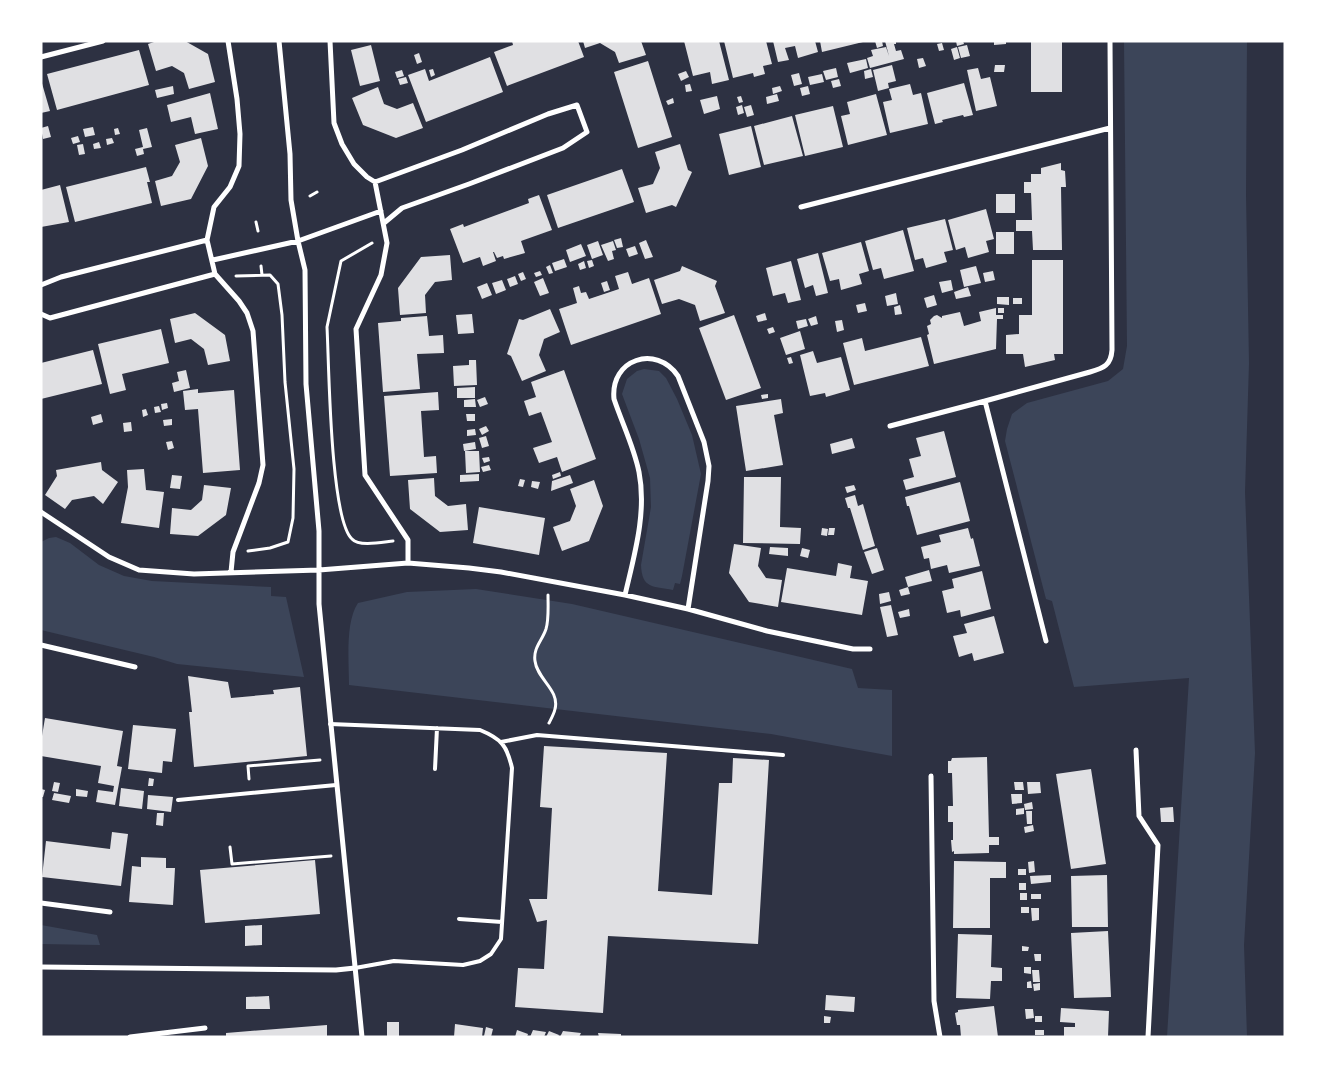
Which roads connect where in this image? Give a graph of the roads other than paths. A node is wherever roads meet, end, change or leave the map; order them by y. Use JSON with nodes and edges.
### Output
{"nodes":[{"id":1,"x":103,"y":41,"type":"edge"},
{"id":2,"x":228,"y":41,"type":"edge"},
{"id":3,"x":279,"y":41,"type":"edge"},
{"id":4,"x":330,"y":41,"type":"edge"},
{"id":5,"x":1110,"y":41,"type":"edge"},
{"id":6,"x":41,"y":58,"type":"edge"},
{"id":7,"x":1110,"y":128,"type":"junction"},
{"id":8,"x":375,"y":182,"type":"junction"},
{"id":9,"x":801,"y":207,"type":"dead end"},
{"id":10,"x":381,"y":211,"type":"junction"},
{"id":11,"x":384,"y":223,"type":"junction"},
{"id":12,"x":207,"y":240,"type":"junction"},
{"id":13,"x":298,"y":241,"type":"junction"},
{"id":14,"x":213,"y":260,"type":"junction"},
{"id":15,"x":215,"y":274,"type":"junction"},
{"id":16,"x":41,"y":285,"type":"edge"},
{"id":17,"x":41,"y":314,"type":"edge"},
{"id":18,"x":985,"y":401,"type":"junction"},
{"id":19,"x":890,"y":426,"type":"dead end"},
{"id":20,"x":41,"y":512,"type":"edge"},
{"id":21,"x":408,"y":563,"type":"junction"},
{"id":22,"x":319,"y":570,"type":"junction"},
{"id":23,"x":231,"y":572,"type":"junction"},
{"id":24,"x":625,"y":595,"type":"junction"},
{"id":25,"x":688,"y":609,"type":"junction"},
{"id":26,"x":1046,"y":641,"type":"dead end"},
{"id":27,"x":41,"y":645,"type":"edge"},
{"id":28,"x":870,"y":650,"type":"dead end"},
{"id":29,"x":135,"y":667,"type":"dead end"},
{"id":30,"x":330,"y":724,"type":"junction"},
{"id":31,"x":437,"y":728,"type":"junction"},
{"id":32,"x":501,"y":742,"type":"junction"},
{"id":33,"x":1136,"y":750,"type":"dead end"},
{"id":34,"x":783,"y":755,"type":"dead end"},
{"id":35,"x":435,"y":769,"type":"dead end"},
{"id":36,"x":931,"y":776,"type":"dead end"},
{"id":37,"x":336,"y":785,"type":"junction"},
{"id":38,"x":178,"y":800,"type":"dead end"},
{"id":39,"x":41,"y":903,"type":"edge"},
{"id":40,"x":110,"y":912,"type":"dead end"},
{"id":41,"x":459,"y":918,"type":"dead end"},
{"id":42,"x":502,"y":922,"type":"junction"},
{"id":43,"x":41,"y":967,"type":"edge"},
{"id":44,"x":355,"y":968,"type":"junction"},
{"id":45,"x":206,"y":1028,"type":"dead end"},
{"id":46,"x":130,"y":1037,"type":"edge"},
{"id":47,"x":362,"y":1037,"type":"edge"},
{"id":48,"x":940,"y":1037,"type":"edge"},
{"id":49,"x":1148,"y":1037,"type":"edge"}],
"edges":[{"from":1,"to":6,"type":"street"},
{"from":2,"to":12,"type":"street"},
{"from":3,"to":13,"type":"street"},
{"from":4,"to":8,"type":"street"},
{"from":5,"to":7,"type":"street"},
{"from":7,"to":9,"type":"street"},
{"from":7,"to":18,"type":"street"},
{"from":8,"to":10,"type":"street"},
{"from":8,"to":11,"type":"street"},
{"from":10,"to":11,"type":"street"},
{"from":10,"to":13,"type":"street"},
{"from":11,"to":21,"type":"street"},
{"from":12,"to":14,"type":"street"},
{"from":12,"to":16,"type":"street"},
{"from":13,"to":14,"type":"street"},
{"from":13,"to":22,"type":"street"},
{"from":14,"to":15,"type":"street"},
{"from":15,"to":17,"type":"street"},
{"from":15,"to":23,"type":"street"},
{"from":18,"to":19,"type":"street"},
{"from":18,"to":26,"type":"street"},
{"from":20,"to":23,"type":"street"},
{"from":21,"to":22,"type":"street"},
{"from":21,"to":24,"type":"street"},
{"from":22,"to":23,"type":"street"},
{"from":22,"to":30,"type":"street"},
{"from":24,"to":25,"type":"street"},
{"from":24,"to":25,"type":"street"},
{"from":25,"to":28,"type":"street"},
{"from":27,"to":29,"type":"street"},
{"from":30,"to":31,"type":"lane"},
{"from":30,"to":37,"type":"street"},
{"from":31,"to":32,"type":"lane"},
{"from":31,"to":35,"type":"lane"},
{"from":32,"to":34,"type":"lane"},
{"from":32,"to":42,"type":"lane"},
{"from":33,"to":49,"type":"street"},
{"from":36,"to":48,"type":"street"},
{"from":37,"to":38,"type":"lane"},
{"from":37,"to":44,"type":"street"},
{"from":39,"to":40,"type":"street"},
{"from":41,"to":42,"type":"lane"},
{"from":42,"to":44,"type":"lane"},
{"from":43,"to":44,"type":"street"},
{"from":44,"to":47,"type":"street"},
{"from":45,"to":46,"type":"street"}]}
